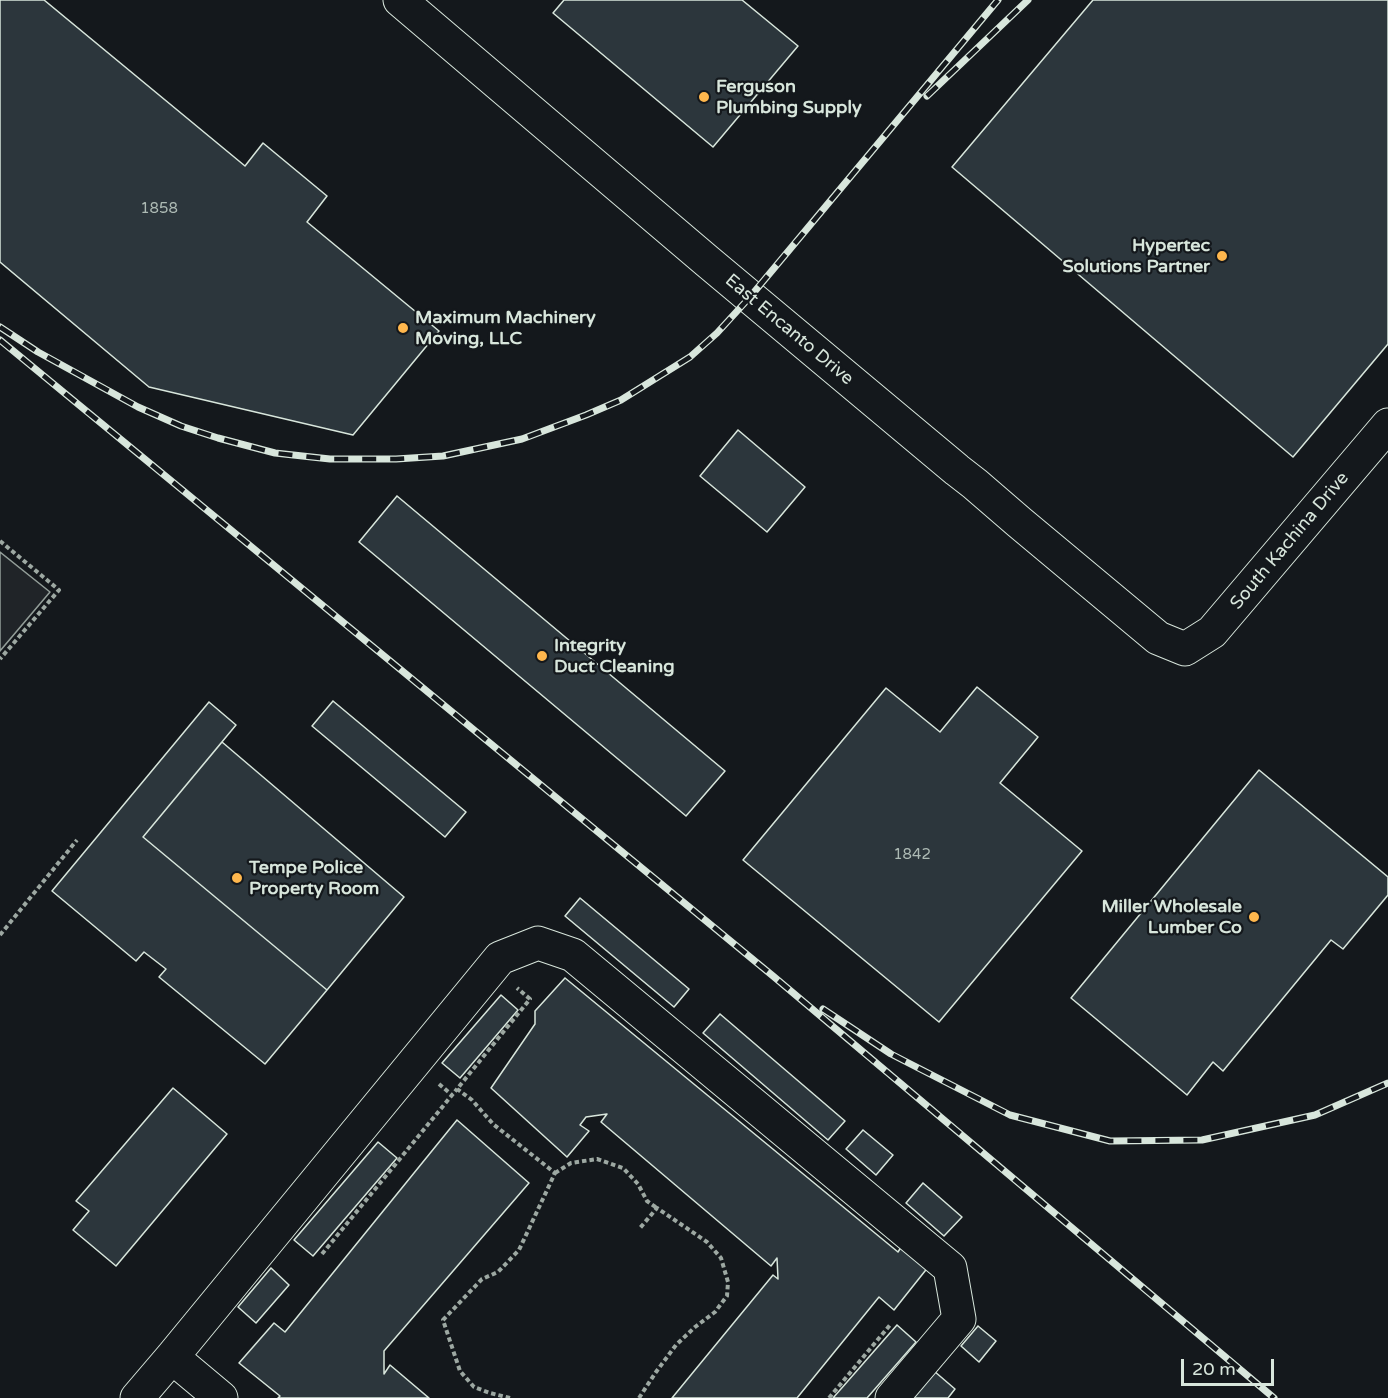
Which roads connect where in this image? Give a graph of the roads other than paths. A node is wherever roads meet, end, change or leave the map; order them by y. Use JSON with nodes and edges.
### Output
{"nodes":[{"id":1,"x":400,"y":0,"type":"edge"},
{"id":2,"x":1388,"y":425,"type":"edge"},
{"id":3,"x":1185,"y":649,"type":"joint"},
{"id":4,"x":172,"y":1357,"type":"junction"},
{"id":5,"x":137,"y":1398,"type":"edge"},
{"id":6,"x":221,"y":1398,"type":"edge"},
{"id":7,"x":892,"y":1398,"type":"edge"}],
"edges":[{"from":1,"to":3,"type":"street","name":"East Encanto Drive"},
{"from":2,"to":3,"type":"street","name":"South Kachina Drive"},
{"from":4,"to":5,"type":"street"},
{"from":4,"to":6,"type":"street"},
{"from":4,"to":7,"type":"street"}]}
